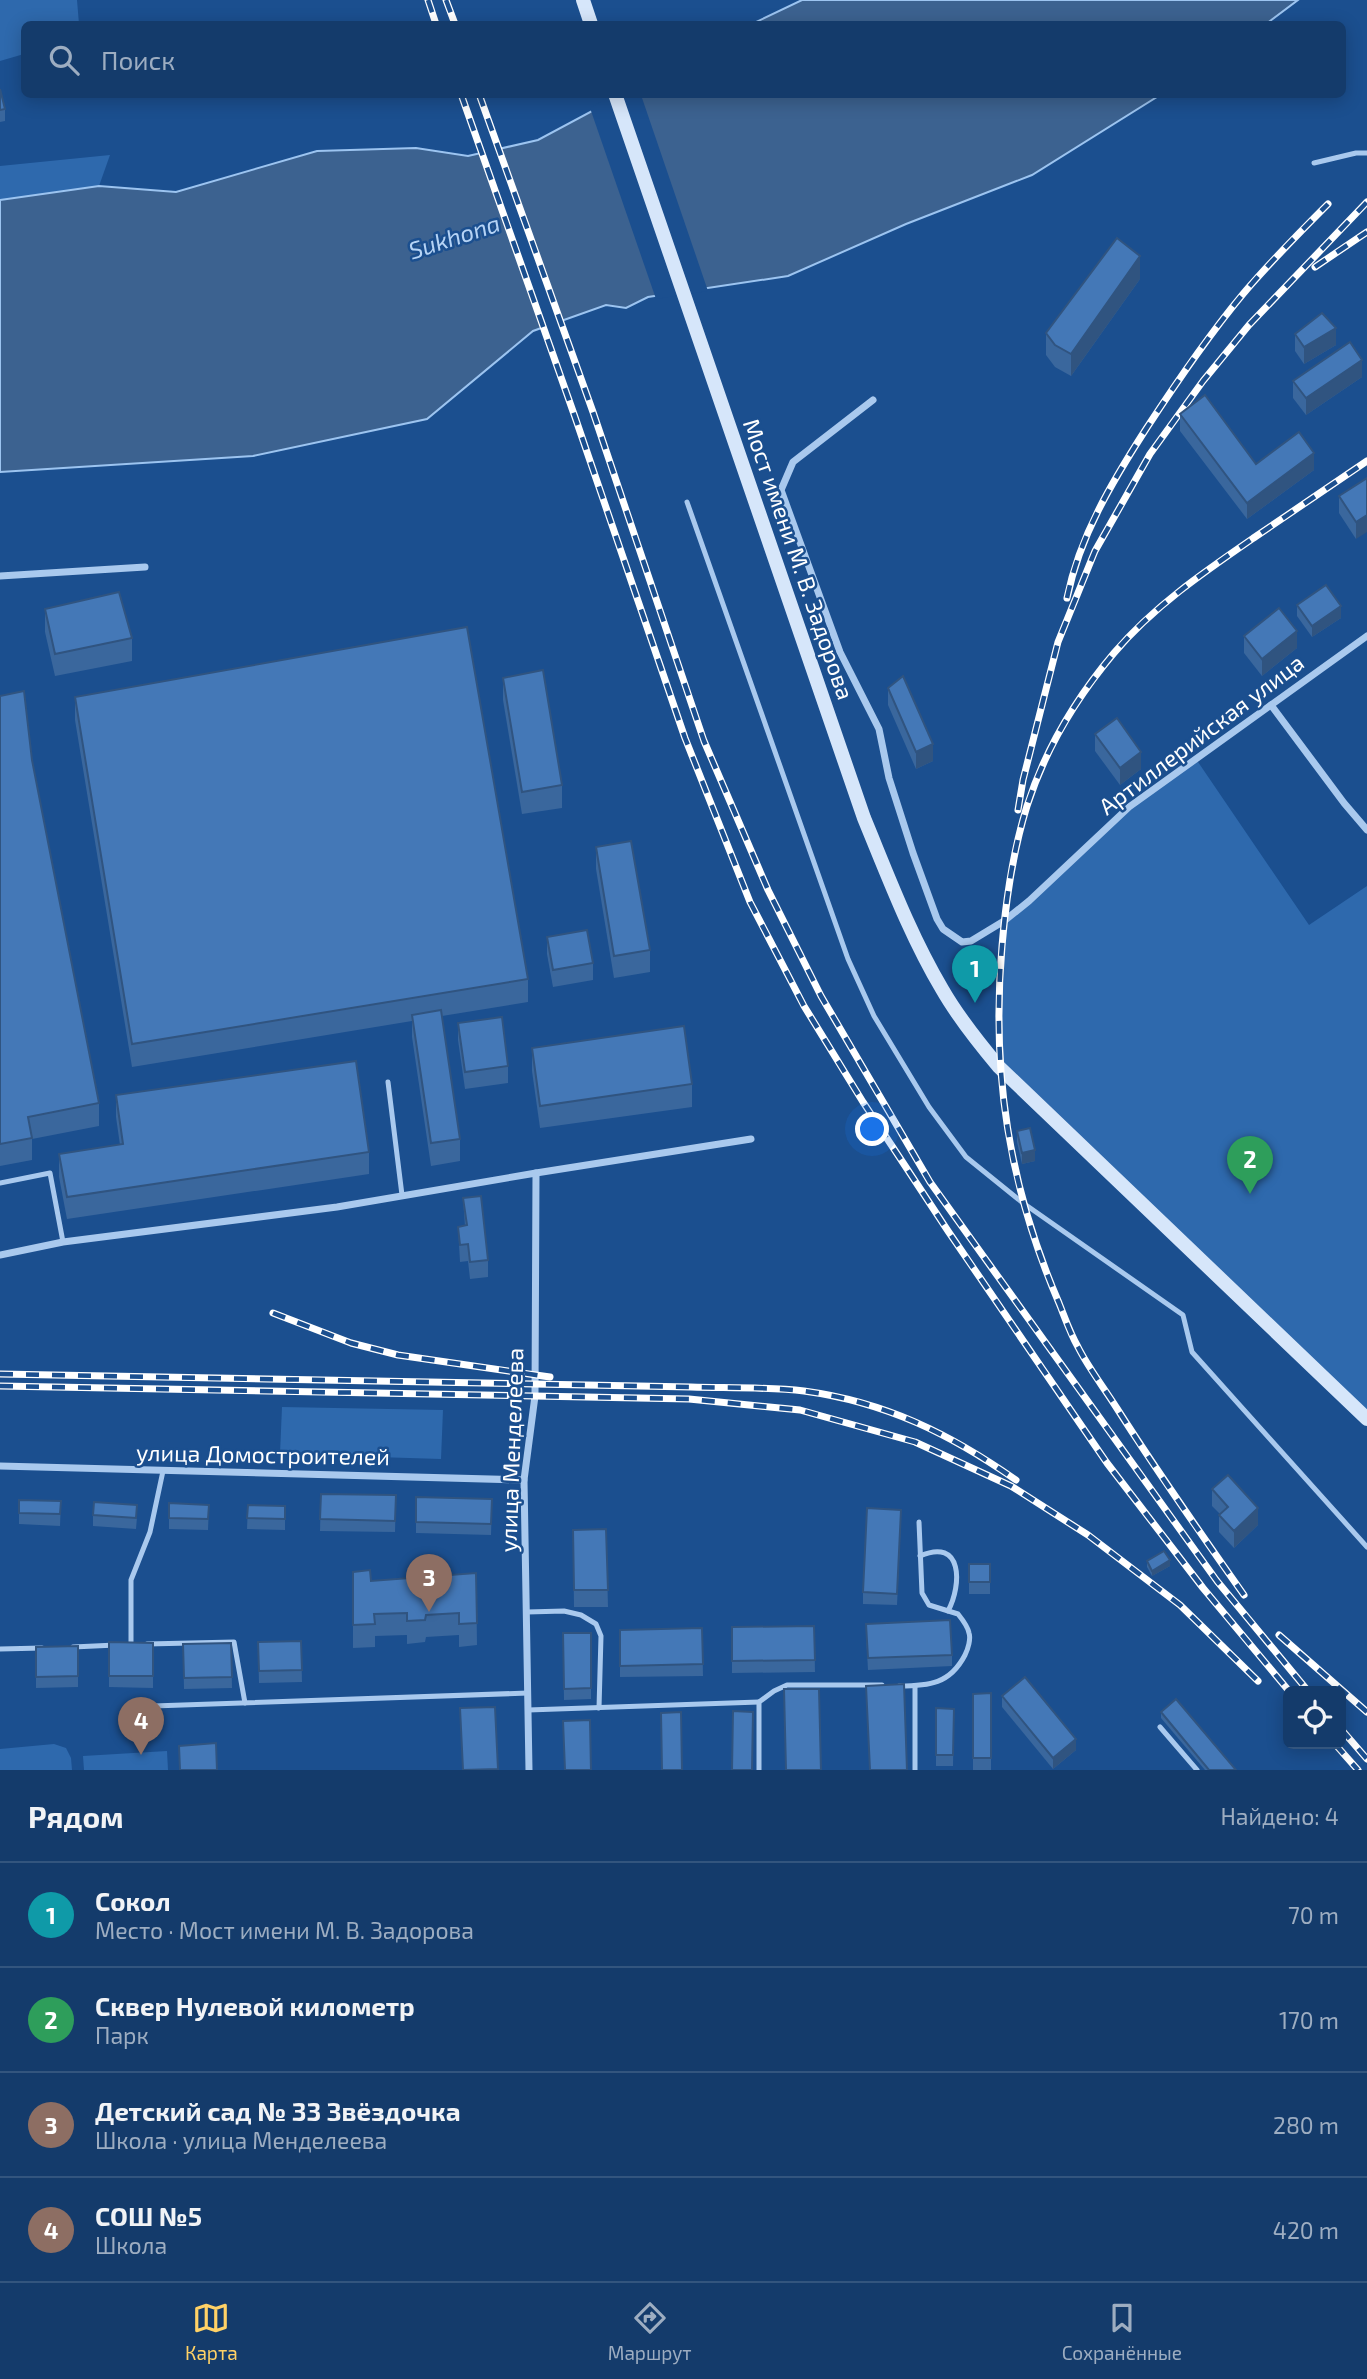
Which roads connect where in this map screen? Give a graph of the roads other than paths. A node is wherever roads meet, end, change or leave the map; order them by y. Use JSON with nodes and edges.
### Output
{"nodes":[{"id":1,"x":583,"y":0,"type":"edge"},
{"id":2,"x":590,"y":21,"type":"edge"},
{"id":3,"x":616,"y":98,"type":"edge"},
{"id":4,"x":1367,"y":153,"type":"edge"},
{"id":5,"x":1314,"y":163,"type":"dead end"},
{"id":6,"x":873,"y":400,"type":"dead end"},
{"id":7,"x":687,"y":502,"type":"dead end"},
{"id":8,"x":145,"y":567,"type":"dead end"},
{"id":9,"x":0,"y":576,"type":"edge"},
{"id":10,"x":1367,"y":636,"type":"edge"},
{"id":11,"x":1271,"y":705,"type":"junction"},
{"id":12,"x":1367,"y":830,"type":"edge"},
{"id":13,"x":388,"y":1082,"type":"dead end"},
{"id":14,"x":751,"y":1139,"type":"dead end"},
{"id":15,"x":536,"y":1173,"type":"junction"},
{"id":16,"x":0,"y":1183,"type":"edge"},
{"id":17,"x":402,"y":1195,"type":"junction"},
{"id":18,"x":62,"y":1242,"type":"junction"},
{"id":19,"x":0,"y":1255,"type":"edge"},
{"id":20,"x":1367,"y":1419,"type":"edge"},
{"id":21,"x":0,"y":1466,"type":"edge"},
{"id":22,"x":163,"y":1471,"type":"junction"},
{"id":23,"x":524,"y":1480,"type":"junction"},
{"id":24,"x":919,"y":1522,"type":"dead end"},
{"id":25,"x":1367,"y":1547,"type":"edge"},
{"id":26,"x":920,"y":1556,"type":"junction"},
{"id":27,"x":948,"y":1611,"type":"junction"},
{"id":28,"x":527,"y":1612,"type":"junction"},
{"id":29,"x":131,"y":1645,"type":"junction"},
{"id":30,"x":52,"y":1647,"type":"edge"},
{"id":31,"x":66,"y":1647,"type":"edge"},
{"id":32,"x":0,"y":1649,"type":"edge"},
{"id":33,"x":915,"y":1686,"type":"junction"},
{"id":34,"x":528,"y":1693,"type":"junction"},
{"id":35,"x":759,"y":1702,"type":"junction"},
{"id":36,"x":245,"y":1703,"type":"junction"},
{"id":37,"x":153,"y":1706,"type":"dead end"},
{"id":38,"x":599,"y":1708,"type":"junction"},
{"id":39,"x":528,"y":1710,"type":"junction"},
{"id":40,"x":1160,"y":1727,"type":"dead end"},
{"id":41,"x":529,"y":1770,"type":"edge"},
{"id":42,"x":759,"y":1770,"type":"edge"},
{"id":43,"x":915,"y":1770,"type":"edge"},
{"id":44,"x":1197,"y":1770,"type":"edge"}],
"edges":[{"from":1,"to":2,"type":"main road"},
{"from":3,"to":20,"type":"main road","name":"Мост имени М. В. Задорова"},
{"from":4,"to":5,"type":"lane"},
{"from":6,"to":11,"type":"street","name":"Артиллерийская улица"},
{"from":7,"to":25,"type":"lane"},
{"from":8,"to":9,"type":"street"},
{"from":10,"to":11,"type":"street","name":"Артиллерийская улица"},
{"from":11,"to":12,"type":"street"},
{"from":13,"to":17,"type":"lane"},
{"from":14,"to":15,"type":"street"},
{"from":15,"to":17,"type":"street"},
{"from":15,"to":23,"type":"street","name":"улица Менделеева"},
{"from":16,"to":18,"type":"lane"},
{"from":17,"to":18,"type":"street"},
{"from":18,"to":19,"type":"street"},
{"from":21,"to":22,"type":"street","name":"улица Домостроителей"},
{"from":22,"to":23,"type":"street","name":"улица Домостроителей"},
{"from":22,"to":29,"type":"lane"},
{"from":23,"to":28,"type":"street","name":"улица Менделеева"},
{"from":24,"to":26,"type":"lane"},
{"from":26,"to":27,"type":"lane"},
{"from":26,"to":27,"type":"lane"},
{"from":27,"to":33,"type":"lane"},
{"from":28,"to":34,"type":"street","name":"улица Менделеева"},
{"from":28,"to":38,"type":"lane"},
{"from":29,"to":31,"type":"lane"},
{"from":29,"to":36,"type":"lane"},
{"from":30,"to":32,"type":"lane"},
{"from":33,"to":35,"type":"lane"},
{"from":33,"to":43,"type":"lane"},
{"from":34,"to":36,"type":"lane"},
{"from":34,"to":39,"type":"street","name":"улица Менделеева"},
{"from":35,"to":38,"type":"lane"},
{"from":35,"to":42,"type":"lane"},
{"from":36,"to":37,"type":"lane"},
{"from":38,"to":39,"type":"lane"},
{"from":39,"to":41,"type":"street","name":"улица Менделеева"},
{"from":40,"to":44,"type":"lane"}]}
